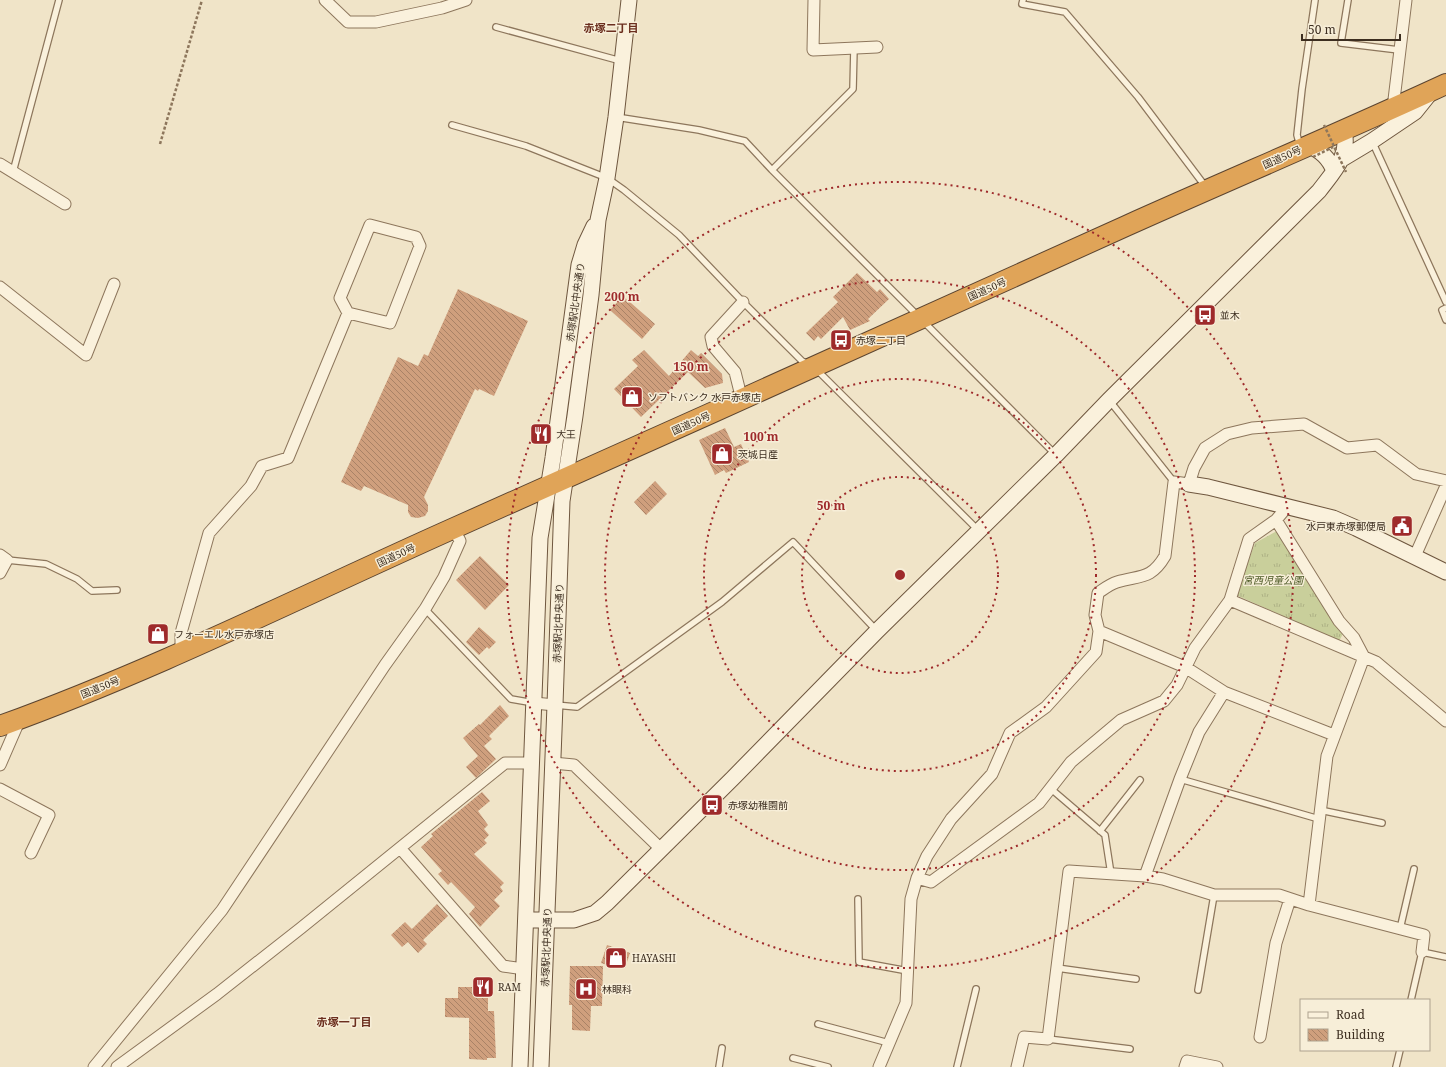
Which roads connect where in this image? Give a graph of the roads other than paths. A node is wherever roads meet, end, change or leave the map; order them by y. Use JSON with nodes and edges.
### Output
{"nodes":[{"id":1,"x":59,"y":0,"type":"edge"},
{"id":2,"x":325,"y":0,"type":"edge"},
{"id":3,"x":466,"y":0,"type":"edge"},
{"id":4,"x":629,"y":0,"type":"edge"},
{"id":5,"x":814,"y":0,"type":"edge"},
{"id":6,"x":1023,"y":0,"type":"edge"},
{"id":7,"x":1315,"y":0,"type":"edge"},
{"id":8,"x":1348,"y":0,"type":"edge"},
{"id":9,"x":1406,"y":0,"type":"edge"},
{"id":10,"x":441,"y":4,"type":"edge"},
{"id":11,"x":496,"y":27,"type":"dead end"},
{"id":12,"x":877,"y":47,"type":"dead end"},
{"id":13,"x":854,"y":48,"type":"junction"},
{"id":14,"x":1400,"y":50,"type":"junction"},
{"id":15,"x":623,"y":62,"type":"junction"},
{"id":16,"x":1439,"y":87,"type":"edge"},
{"id":17,"x":1393,"y":108,"type":"junction"},
{"id":18,"x":616,"y":117,"type":"junction"},
{"id":19,"x":452,"y":125,"type":"dead end"},
{"id":20,"x":1344,"y":130,"type":"junction"},
{"id":21,"x":1372,"y":141,"type":"junction"},
{"id":22,"x":1307,"y":150,"type":"junction"},
{"id":23,"x":1339,"y":162,"type":"junction"},
{"id":24,"x":0,"y":164,"type":"edge"},
{"id":25,"x":772,"y":170,"type":"junction"},
{"id":26,"x":13,"y":172,"type":"junction"},
{"id":27,"x":607,"y":178,"type":"junction"},
{"id":28,"x":1208,"y":190,"type":"junction"},
{"id":29,"x":65,"y":204,"type":"dead end"},
{"id":30,"x":114,"y":284,"type":"dead end"},
{"id":31,"x":0,"y":287,"type":"edge"},
{"id":32,"x":743,"y":302,"type":"junction"},
{"id":33,"x":1446,"y":302,"type":"edge"},
{"id":34,"x":1446,"y":308,"type":"edge"},
{"id":35,"x":348,"y":313,"type":"junction"},
{"id":36,"x":921,"y":319,"type":"junction"},
{"id":37,"x":1446,"y":320,"type":"edge"},
{"id":38,"x":814,"y":367,"type":"junction"},
{"id":39,"x":742,"y":400,"type":"junction"},
{"id":40,"x":1109,"y":400,"type":"junction"},
{"id":41,"x":1056,"y":455,"type":"junction"},
{"id":42,"x":1446,"y":481,"type":"edge"},
{"id":43,"x":1174,"y":482,"type":"junction"},
{"id":44,"x":556,"y":484,"type":"junction"},
{"id":45,"x":1189,"y":484,"type":"junction"},
{"id":46,"x":1446,"y":486,"type":"edge"},
{"id":47,"x":1287,"y":507,"type":"junction"},
{"id":48,"x":1276,"y":520,"type":"junction"},
{"id":49,"x":454,"y":528,"type":"junction"},
{"id":50,"x":978,"y":530,"type":"junction"},
{"id":51,"x":1415,"y":556,"type":"junction"},
{"id":52,"x":3,"y":557,"type":"edge"},
{"id":53,"x":1446,"y":572,"type":"edge"},
{"id":54,"x":0,"y":573,"type":"edge"},
{"id":55,"x":117,"y":590,"type":"dead end"},
{"id":56,"x":1230,"y":600,"type":"junction"},
{"id":57,"x":425,"y":609,"type":"junction"},
{"id":58,"x":877,"y":631,"type":"junction"},
{"id":59,"x":1099,"y":631,"type":"junction"},
{"id":60,"x":181,"y":654,"type":"junction"},
{"id":61,"x":1364,"y":657,"type":"junction"},
{"id":62,"x":1185,"y":667,"type":"junction"},
{"id":63,"x":1224,"y":692,"type":"junction"},
{"id":64,"x":534,"y":703,"type":"junction"},
{"id":65,"x":555,"y":705,"type":"junction"},
{"id":66,"x":20,"y":719,"type":"junction"},
{"id":67,"x":1446,"y":721,"type":"edge"},
{"id":68,"x":0,"y":726,"type":"edge"},
{"id":69,"x":1334,"y":735,"type":"junction"},
{"id":70,"x":532,"y":763,"type":"junction"},
{"id":71,"x":553,"y":763,"type":"junction"},
{"id":72,"x":0,"y":765,"type":"edge"},
{"id":73,"x":1180,"y":779,"type":"junction"},
{"id":74,"x":1140,"y":780,"type":"dead end"},
{"id":75,"x":1050,"y":788,"type":"junction"},
{"id":76,"x":0,"y":789,"type":"edge"},
{"id":77,"x":1319,"y":814,"type":"junction"},
{"id":78,"x":1382,"y":823,"type":"dead end"},
{"id":79,"x":1100,"y":831,"type":"junction"},
{"id":80,"x":400,"y":848,"type":"junction"},
{"id":81,"x":661,"y":849,"type":"junction"},
{"id":82,"x":31,"y":853,"type":"dead end"},
{"id":83,"x":1414,"y":869,"type":"dead end"},
{"id":84,"x":1111,"y":874,"type":"junction"},
{"id":85,"x":1145,"y":876,"type":"junction"},
{"id":86,"x":917,"y":878,"type":"junction"},
{"id":87,"x":1214,"y":895,"type":"junction"},
{"id":88,"x":858,"y":899,"type":"dead end"},
{"id":89,"x":1290,"y":899,"type":"junction"},
{"id":90,"x":1309,"y":905,"type":"junction"},
{"id":91,"x":526,"y":920,"type":"junction"},
{"id":92,"x":547,"y":920,"type":"junction"},
{"id":93,"x":1400,"y":928,"type":"junction"},
{"id":94,"x":1422,"y":952,"type":"junction"},
{"id":95,"x":1446,"y":958,"type":"edge"},
{"id":96,"x":1057,"y":968,"type":"junction"},
{"id":97,"x":524,"y":969,"type":"junction"},
{"id":98,"x":908,"y":971,"type":"junction"},
{"id":99,"x":1136,"y":979,"type":"dead end"},
{"id":100,"x":976,"y":989,"type":"dead end"},
{"id":101,"x":1198,"y":990,"type":"dead end"},
{"id":102,"x":1411,"y":999,"type":"edge"},
{"id":103,"x":818,"y":1024,"type":"dead end"},
{"id":104,"x":1260,"y":1037,"type":"dead end"},
{"id":105,"x":1048,"y":1039,"type":"junction"},
{"id":106,"x":889,"y":1042,"type":"junction"},
{"id":107,"x":722,"y":1048,"type":"dead end"},
{"id":108,"x":1130,"y":1049,"type":"dead end"},
{"id":109,"x":1400,"y":1051,"type":"edge"},
{"id":110,"x":793,"y":1058,"type":"dead end"},
{"id":111,"x":94,"y":1067,"type":"edge"},
{"id":112,"x":117,"y":1067,"type":"edge"},
{"id":113,"x":520,"y":1067,"type":"edge"},
{"id":114,"x":541,"y":1067,"type":"edge"},
{"id":115,"x":719,"y":1067,"type":"edge"},
{"id":116,"x":828,"y":1067,"type":"edge"},
{"id":117,"x":879,"y":1067,"type":"edge"},
{"id":118,"x":957,"y":1067,"type":"edge"},
{"id":119,"x":1017,"y":1067,"type":"edge"},
{"id":120,"x":1185,"y":1067,"type":"edge"},
{"id":121,"x":1217,"y":1067,"type":"edge"},
{"id":122,"x":1396,"y":1067,"type":"edge"}],
"edges":[{"from":1,"to":26,"type":"lane"},
{"from":2,"to":10,"type":"street"},
{"from":3,"to":10,"type":"street"},
{"from":4,"to":15,"type":"street","name":"赤塚駅北中央通り"},
{"from":5,"to":13,"type":"street"},
{"from":6,"to":28,"type":"lane"},
{"from":7,"to":22,"type":"lane"},
{"from":8,"to":14,"type":"lane"},
{"from":9,"to":14,"type":"street"},
{"from":11,"to":15,"type":"lane"},
{"from":12,"to":13,"type":"street"},
{"from":13,"to":25,"type":"lane"},
{"from":14,"to":17,"type":"street"},
{"from":15,"to":18,"type":"street","name":"赤塚駅北中央通り"},
{"from":16,"to":17,"type":"highway","name":"国道50号"},
{"from":16,"to":21,"type":"street"},
{"from":17,"to":20,"type":"highway","name":"国道50号"},
{"from":18,"to":25,"type":"lane"},
{"from":18,"to":27,"type":"street","name":"赤塚駅北中央通り"},
{"from":19,"to":27,"type":"lane"},
{"from":20,"to":22,"type":"highway","name":"国道50号"},
{"from":20,"to":23,"type":"street"},
{"from":21,"to":23,"type":"street"},
{"from":21,"to":33,"type":"lane"},
{"from":22,"to":23,"type":"street"},
{"from":22,"to":28,"type":"highway","name":"国道50号"},
{"from":23,"to":40,"type":"street"},
{"from":24,"to":26,"type":"street"},
{"from":25,"to":36,"type":"lane"},
{"from":26,"to":29,"type":"street"},
{"from":27,"to":32,"type":"lane"},
{"from":27,"to":44,"type":"street","name":"赤塚駅北中央通り"},
{"from":28,"to":36,"type":"highway","name":"国道50号"},
{"from":30,"to":31,"type":"street"},
{"from":32,"to":38,"type":"lane"},
{"from":32,"to":39,"type":"street"},
{"from":34,"to":37,"type":"lane"},
{"from":35,"to":35,"type":"street"},
{"from":35,"to":60,"type":"street"},
{"from":36,"to":38,"type":"highway","name":"国道50号"},
{"from":36,"to":41,"type":"lane"},
{"from":38,"to":39,"type":"highway","name":"国道50号"},
{"from":38,"to":50,"type":"lane"},
{"from":39,"to":44,"type":"highway","name":"国道50号"},
{"from":40,"to":41,"type":"street"},
{"from":40,"to":43,"type":"lane"},
{"from":41,"to":50,"type":"street"},
{"from":42,"to":45,"type":"street"},
{"from":43,"to":45,"type":"street"},
{"from":43,"to":59,"type":"street"},
{"from":44,"to":49,"type":"highway","name":"国道50号"},
{"from":44,"to":64,"type":"street","name":"赤塚駅北中央通り"},
{"from":44,"to":65,"type":"street","name":"赤塚駅北中央通り"},
{"from":45,"to":47,"type":"street"},
{"from":46,"to":51,"type":"street"},
{"from":47,"to":48,"type":"street"},
{"from":47,"to":51,"type":"street"},
{"from":48,"to":56,"type":"street"},
{"from":48,"to":61,"type":"street"},
{"from":49,"to":57,"type":"street"},
{"from":49,"to":60,"type":"highway","name":"国道50号"},
{"from":50,"to":58,"type":"street"},
{"from":51,"to":53,"type":"street"},
{"from":52,"to":54,"type":"street"},
{"from":52,"to":55,"type":"lane"},
{"from":56,"to":61,"type":"street"},
{"from":56,"to":62,"type":"street"},
{"from":57,"to":64,"type":"lane"},
{"from":57,"to":111,"type":"street"},
{"from":58,"to":65,"type":"lane"},
{"from":58,"to":81,"type":"street"},
{"from":59,"to":62,"type":"street"},
{"from":59,"to":86,"type":"street"},
{"from":60,"to":66,"type":"highway","name":"国道50号"},
{"from":61,"to":67,"type":"street"},
{"from":61,"to":69,"type":"street"},
{"from":62,"to":63,"type":"street"},
{"from":62,"to":75,"type":"street"},
{"from":63,"to":69,"type":"street"},
{"from":63,"to":73,"type":"street"},
{"from":64,"to":65,"type":"street"},
{"from":64,"to":70,"type":"street","name":"赤塚駅北中央通り"},
{"from":65,"to":71,"type":"street","name":"赤塚駅北中央通り"},
{"from":66,"to":68,"type":"highway","name":"国道50号"},
{"from":66,"to":72,"type":"street"},
{"from":69,"to":77,"type":"street"},
{"from":70,"to":80,"type":"street"},
{"from":70,"to":91,"type":"street","name":"赤塚駅北中央通り"},
{"from":71,"to":81,"type":"street"},
{"from":71,"to":92,"type":"street","name":"赤塚駅北中央通り"},
{"from":73,"to":77,"type":"lane"},
{"from":73,"to":85,"type":"street"},
{"from":74,"to":79,"type":"lane"},
{"from":75,"to":79,"type":"lane"},
{"from":75,"to":86,"type":"street"},
{"from":76,"to":82,"type":"street"},
{"from":77,"to":78,"type":"lane"},
{"from":77,"to":90,"type":"street"},
{"from":79,"to":84,"type":"lane"},
{"from":80,"to":97,"type":"street"},
{"from":80,"to":112,"type":"street"},
{"from":81,"to":92,"type":"street"},
{"from":83,"to":93,"type":"lane"},
{"from":84,"to":85,"type":"street"},
{"from":84,"to":96,"type":"street"},
{"from":85,"to":87,"type":"street"},
{"from":86,"to":98,"type":"street"},
{"from":87,"to":89,"type":"street"},
{"from":87,"to":101,"type":"lane"},
{"from":88,"to":98,"type":"lane"},
{"from":89,"to":90,"type":"street"},
{"from":89,"to":104,"type":"street"},
{"from":90,"to":93,"type":"street"},
{"from":91,"to":92,"type":"street"},
{"from":91,"to":97,"type":"street","name":"赤塚駅北中央通り"},
{"from":92,"to":114,"type":"street","name":"赤塚駅北中央通り"},
{"from":93,"to":94,"type":"street"},
{"from":94,"to":95,"type":"lane"},
{"from":94,"to":102,"type":"lane"},
{"from":96,"to":99,"type":"lane"},
{"from":96,"to":105,"type":"street"},
{"from":97,"to":113,"type":"street","name":"赤塚駅北中央通り"},
{"from":98,"to":106,"type":"street"},
{"from":100,"to":118,"type":"lane"},
{"from":103,"to":106,"type":"lane"},
{"from":105,"to":108,"type":"lane"},
{"from":105,"to":119,"type":"street"},
{"from":106,"to":117,"type":"street"},
{"from":107,"to":115,"type":"lane"},
{"from":109,"to":122,"type":"lane"},
{"from":110,"to":116,"type":"lane"},
{"from":120,"to":121,"type":"street"}]}
